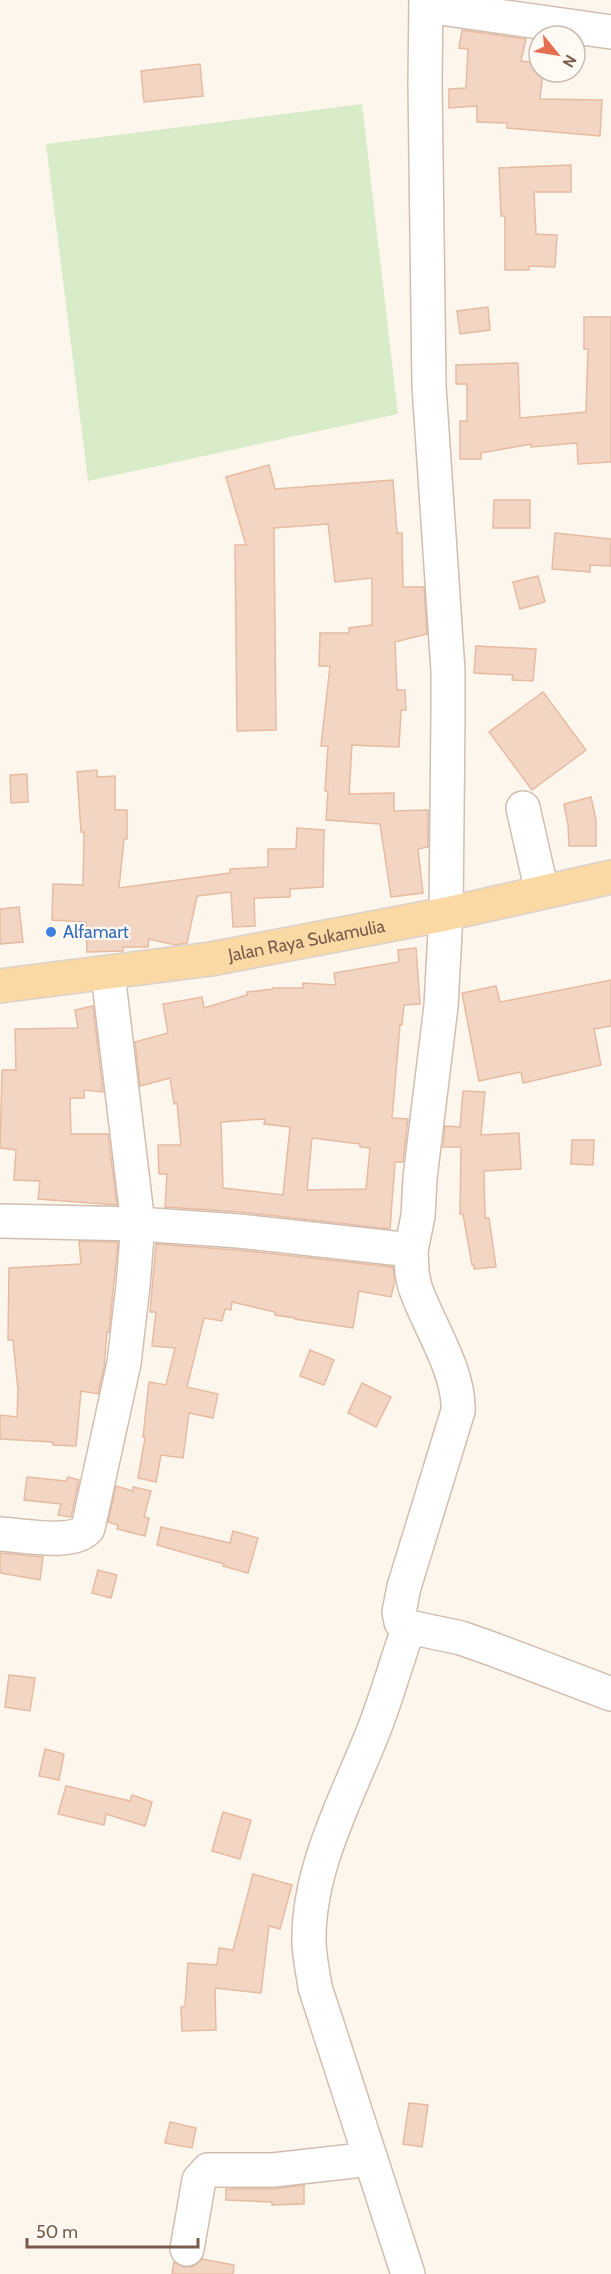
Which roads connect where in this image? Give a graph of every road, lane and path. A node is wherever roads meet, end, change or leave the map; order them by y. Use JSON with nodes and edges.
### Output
{"nodes":[{"id":1,"x":426,"y":3,"type":"edge"},
{"id":2,"x":610,"y":26,"type":"edge"},
{"id":3,"x":523,"y":808,"type":"dead end"},
{"id":4,"x":611,"y":877,"type":"edge"},
{"id":5,"x":542,"y":892,"type":"junction"},
{"id":6,"x":446,"y":914,"type":"junction"},
{"id":7,"x":108,"y":974,"type":"junction"},
{"id":8,"x":0,"y":986,"type":"edge"},
{"id":9,"x":0,"y":1221,"type":"edge"},
{"id":10,"x":138,"y":1224,"type":"junction"},
{"id":11,"x":411,"y":1250,"type":"junction"},
{"id":12,"x":0,"y":1534,"type":"edge"},
{"id":13,"x":409,"y":1627,"type":"junction"},
{"id":14,"x":611,"y":1694,"type":"edge"},
{"id":15,"x":371,"y":2159,"type":"junction"},
{"id":16,"x":187,"y":2248,"type":"dead end"},
{"id":17,"x":408,"y":2274,"type":"edge"}],
"edges":[{"from":1,"to":2,"type":"street"},
{"from":1,"to":6,"type":"street"},
{"from":3,"to":5,"type":"street"},
{"from":4,"to":5,"type":"main road","name":"Jalan Raya Sukamulia"},
{"from":5,"to":6,"type":"main road","name":"Jalan Raya Sukamulia"},
{"from":6,"to":7,"type":"main road","name":"Jalan Raya Sukamulia"},
{"from":6,"to":11,"type":"street"},
{"from":7,"to":8,"type":"main road","name":"Jalan Raya Sukamulia"},
{"from":7,"to":10,"type":"street"},
{"from":9,"to":10,"type":"street"},
{"from":10,"to":11,"type":"street"},
{"from":10,"to":12,"type":"street"},
{"from":11,"to":13,"type":"street"},
{"from":13,"to":14,"type":"street"},
{"from":13,"to":15,"type":"street"},
{"from":15,"to":16,"type":"street"},
{"from":15,"to":17,"type":"street"}]}
